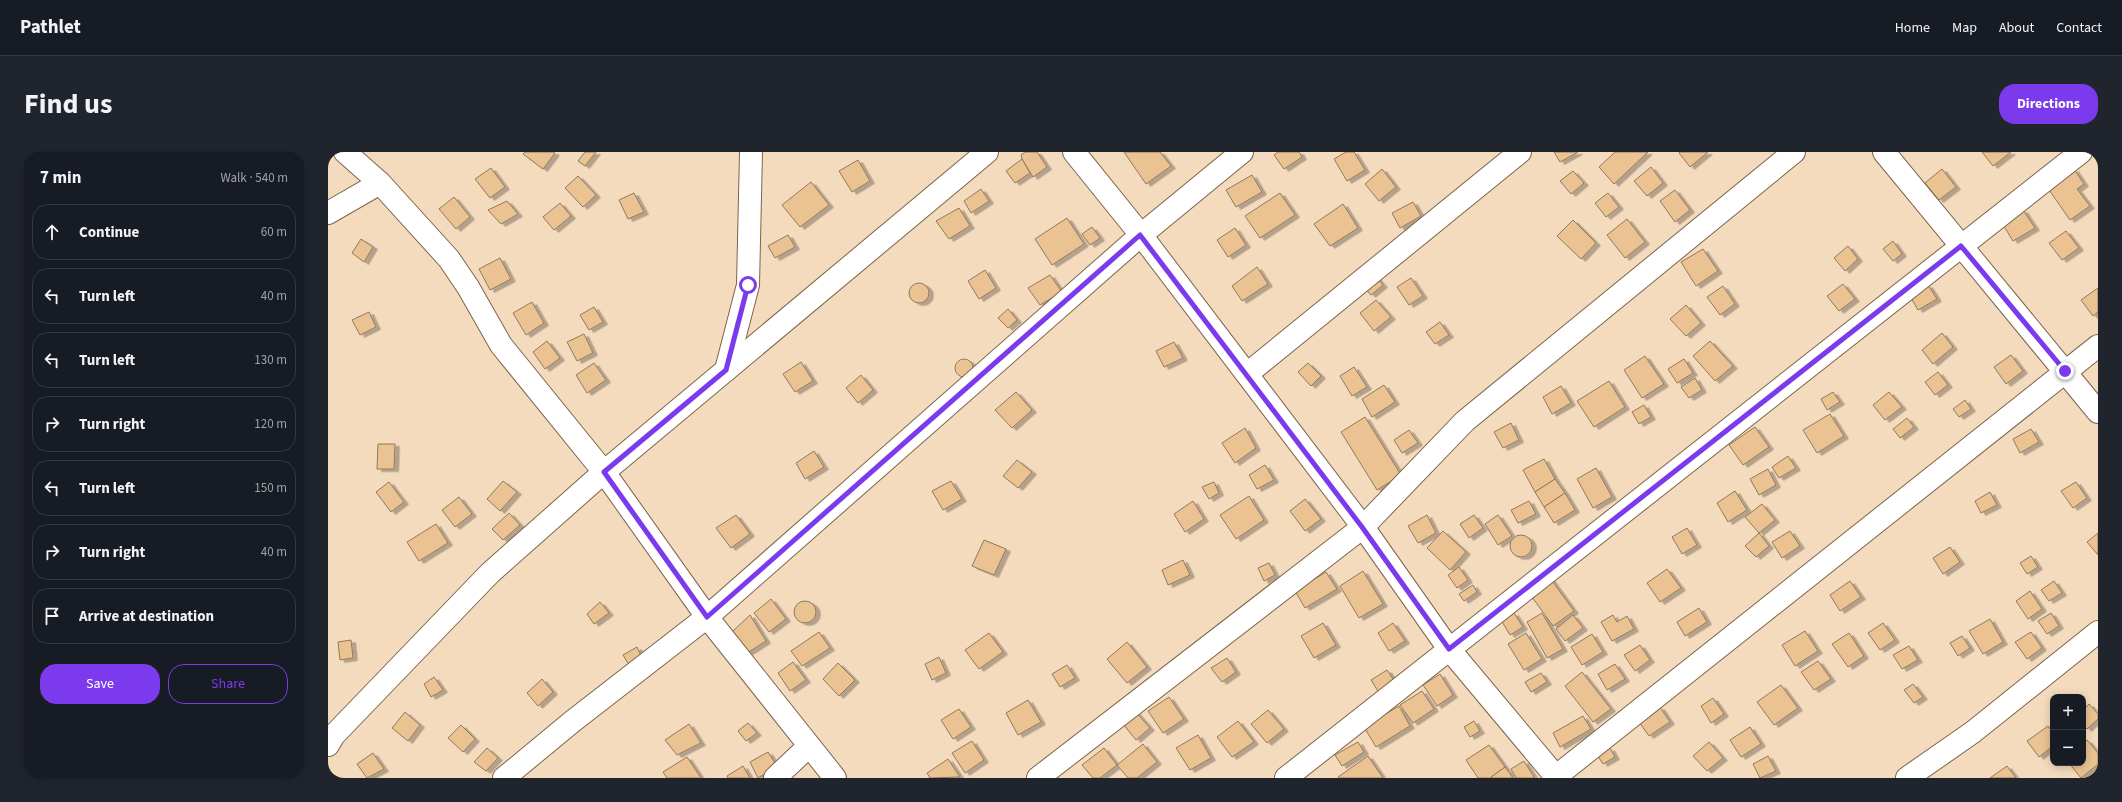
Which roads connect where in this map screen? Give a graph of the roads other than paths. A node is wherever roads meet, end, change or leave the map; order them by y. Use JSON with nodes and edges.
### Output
{"nodes":[{"id":1,"x":345,"y":152,"type":"edge"},
{"id":2,"x":751,"y":152,"type":"edge"},
{"id":3,"x":987,"y":152,"type":"edge"},
{"id":4,"x":1074,"y":152,"type":"edge"},
{"id":5,"x":1242,"y":152,"type":"edge"},
{"id":6,"x":1520,"y":152,"type":"edge"},
{"id":7,"x":1794,"y":152,"type":"edge"},
{"id":8,"x":1884,"y":152,"type":"edge"},
{"id":9,"x":2081,"y":152,"type":"edge"},
{"id":10,"x":380,"y":183,"type":"junction"},
{"id":11,"x":328,"y":213,"type":"edge"},
{"id":12,"x":1140,"y":235,"type":"junction"},
{"id":13,"x":1961,"y":246,"type":"junction"},
{"id":14,"x":2098,"y":346,"type":"edge"},
{"id":15,"x":726,"y":370,"type":"junction"},
{"id":16,"x":2065,"y":371,"type":"junction"},
{"id":17,"x":1247,"y":374,"type":"junction"},
{"id":18,"x":2098,"y":412,"type":"edge"},
{"id":19,"x":604,"y":472,"type":"junction"},
{"id":20,"x":1362,"y":527,"type":"junction"},
{"id":21,"x":707,"y":617,"type":"junction"},
{"id":22,"x":2098,"y":632,"type":"edge"},
{"id":23,"x":1449,"y":649,"type":"junction"},
{"id":24,"x":328,"y":746,"type":"edge"},
{"id":25,"x":809,"y":746,"type":"junction"},
{"id":26,"x":504,"y":778,"type":"edge"},
{"id":27,"x":775,"y":778,"type":"edge"},
{"id":28,"x":834,"y":778,"type":"edge"},
{"id":29,"x":1038,"y":778,"type":"edge"},
{"id":30,"x":1286,"y":778,"type":"edge"},
{"id":31,"x":1555,"y":778,"type":"edge"},
{"id":32,"x":1907,"y":778,"type":"edge"}],
"edges":[{"from":1,"to":10,"type":"street"},
{"from":2,"to":15,"type":"street"},
{"from":3,"to":15,"type":"street"},
{"from":4,"to":12,"type":"street"},
{"from":5,"to":12,"type":"street"},
{"from":6,"to":17,"type":"street"},
{"from":7,"to":20,"type":"street"},
{"from":8,"to":13,"type":"street"},
{"from":9,"to":13,"type":"street"},
{"from":10,"to":11,"type":"street"},
{"from":10,"to":19,"type":"street"},
{"from":12,"to":17,"type":"street"},
{"from":12,"to":21,"type":"street"},
{"from":13,"to":16,"type":"street"},
{"from":13,"to":23,"type":"street"},
{"from":14,"to":16,"type":"street"},
{"from":15,"to":19,"type":"street"},
{"from":16,"to":18,"type":"street"},
{"from":16,"to":31,"type":"street"},
{"from":17,"to":20,"type":"street"},
{"from":19,"to":21,"type":"street"},
{"from":19,"to":24,"type":"street"},
{"from":20,"to":23,"type":"street"},
{"from":20,"to":29,"type":"street"},
{"from":21,"to":25,"type":"street"},
{"from":21,"to":26,"type":"street"},
{"from":22,"to":32,"type":"street"},
{"from":23,"to":30,"type":"street"},
{"from":23,"to":31,"type":"street"},
{"from":25,"to":27,"type":"street"},
{"from":25,"to":28,"type":"street"}]}
